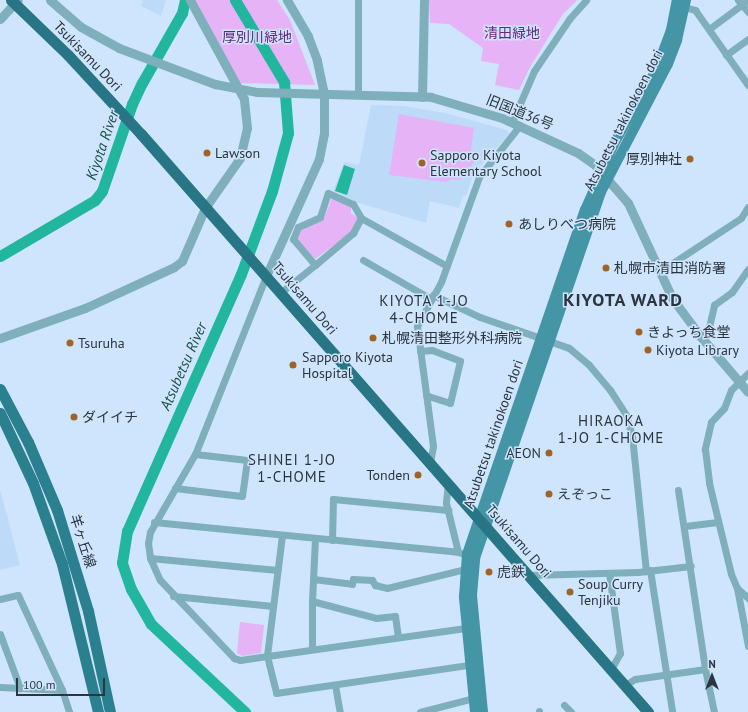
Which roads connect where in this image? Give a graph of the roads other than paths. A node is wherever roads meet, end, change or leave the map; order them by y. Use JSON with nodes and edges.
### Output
{"nodes":[{"id":1,"x":50,"y":0,"type":"edge"},
{"id":2,"x":287,"y":0,"type":"edge"},
{"id":3,"x":358,"y":0,"type":"edge"},
{"id":4,"x":424,"y":0,"type":"edge"},
{"id":5,"x":586,"y":0,"type":"edge"},
{"id":6,"x":748,"y":0,"type":"edge"},
{"id":7,"x":14,"y":1,"type":"edge"},
{"id":8,"x":740,"y":2,"type":"edge"},
{"id":9,"x":192,"y":3,"type":"edge"},
{"id":10,"x":681,"y":3,"type":"edge"},
{"id":11,"x":748,"y":12,"type":"edge"},
{"id":12,"x":0,"y":19,"type":"edge"},
{"id":13,"x":709,"y":29,"type":"junction"},
{"id":14,"x":748,"y":39,"type":"edge"},
{"id":15,"x":726,"y":55,"type":"junction"},
{"id":16,"x":747,"y":80,"type":"edge"},
{"id":17,"x":240,"y":90,"type":"junction"},
{"id":18,"x":324,"y":94,"type":"junction"},
{"id":19,"x":358,"y":95,"type":"junction"},
{"id":20,"x":422,"y":97,"type":"junction"},
{"id":21,"x":516,"y":124,"type":"junction"},
{"id":22,"x":604,"y":174,"type":"junction"},
{"id":23,"x":748,"y":207,"type":"edge"},
{"id":24,"x":205,"y":208,"type":"junction"},
{"id":25,"x":361,"y":218,"type":"junction"},
{"id":26,"x":363,"y":260,"type":"dead end"},
{"id":27,"x":315,"y":264,"type":"junction"},
{"id":28,"x":447,"y":266,"type":"junction"},
{"id":29,"x":748,"y":269,"type":"edge"},
{"id":30,"x":263,"y":272,"type":"junction"},
{"id":31,"x":659,"y":272,"type":"junction"},
{"id":32,"x":280,"y":293,"type":"junction"},
{"id":33,"x":432,"y":297,"type":"junction"},
{"id":34,"x":700,"y":337,"type":"junction"},
{"id":35,"x":0,"y":338,"type":"edge"},
{"id":36,"x":545,"y":338,"type":"junction"},
{"id":37,"x":420,"y":351,"type":"junction"},
{"id":38,"x":748,"y":373,"type":"edge"},
{"id":39,"x":739,"y":381,"type":"junction"},
{"id":40,"x":0,"y":388,"type":"edge"},
{"id":41,"x":748,"y":392,"type":"edge"},
{"id":42,"x":426,"y":394,"type":"junction"},
{"id":43,"x":0,"y":413,"type":"edge"},
{"id":44,"x":194,"y":454,"type":"junction"},
{"id":45,"x":430,"y":463,"type":"junction"},
{"id":46,"x":448,"y":483,"type":"junction"},
{"id":47,"x":175,"y":488,"type":"junction"},
{"id":48,"x":678,"y":490,"type":"dead end"},
{"id":49,"x":448,"y":510,"type":"junction"},
{"id":50,"x":482,"y":521,"type":"junction"},
{"id":51,"x":154,"y":522,"type":"junction"},
{"id":52,"x":718,"y":522,"type":"junction"},
{"id":53,"x":685,"y":526,"type":"junction"},
{"id":54,"x":282,"y":535,"type":"junction"},
{"id":55,"x":316,"y":538,"type":"junction"},
{"id":56,"x":332,"y":540,"type":"junction"},
{"id":57,"x":467,"y":555,"type":"junction"},
{"id":58,"x":150,"y":558,"type":"junction"},
{"id":59,"x":691,"y":566,"type":"junction"},
{"id":60,"x":465,"y":569,"type":"junction"},
{"id":61,"x":277,"y":570,"type":"junction"},
{"id":62,"x":648,"y":570,"type":"junction"},
{"id":63,"x":609,"y":573,"type":"junction"},
{"id":64,"x":530,"y":575,"type":"junction"},
{"id":65,"x":313,"y":579,"type":"junction"},
{"id":66,"x":737,"y":588,"type":"junction"},
{"id":67,"x":173,"y":596,"type":"junction"},
{"id":68,"x":748,"y":598,"type":"edge"},
{"id":69,"x":0,"y":599,"type":"edge"},
{"id":70,"x":312,"y":601,"type":"junction"},
{"id":71,"x":273,"y":606,"type":"junction"},
{"id":72,"x":471,"y":627,"type":"junction"},
{"id":73,"x":0,"y":634,"type":"edge"},
{"id":74,"x":398,"y":637,"type":"junction"},
{"id":75,"x":748,"y":646,"type":"edge"},
{"id":76,"x":312,"y":649,"type":"junction"},
{"id":77,"x":267,"y":656,"type":"junction"},
{"id":78,"x":474,"y":664,"type":"junction"},
{"id":79,"x":611,"y":669,"type":"junction"},
{"id":80,"x":705,"y":669,"type":"junction"},
{"id":81,"x":665,"y":673,"type":"junction"},
{"id":82,"x":335,"y":685,"type":"junction"},
{"id":83,"x":625,"y":685,"type":"junction"},
{"id":84,"x":0,"y":687,"type":"edge"},
{"id":85,"x":20,"y":688,"type":"junction"},
{"id":86,"x":62,"y":690,"type":"junction"},
{"id":87,"x":477,"y":697,"type":"junction"},
{"id":88,"x":564,"y":706,"type":"dead end"},
{"id":89,"x":672,"y":710,"type":"dead end"},
{"id":90,"x":69,"y":712,"type":"edge"},
{"id":91,"x":98,"y":712,"type":"edge"},
{"id":92,"x":110,"y":712,"type":"edge"},
{"id":93,"x":340,"y":712,"type":"edge"},
{"id":94,"x":420,"y":712,"type":"edge"},
{"id":95,"x":475,"y":712,"type":"edge"},
{"id":96,"x":482,"y":712,"type":"edge"},
{"id":97,"x":571,"y":712,"type":"edge"},
{"id":98,"x":648,"y":712,"type":"edge"},
{"id":99,"x":714,"y":712,"type":"edge"}],
"edges":[{"from":1,"to":17,"type":"street","name":"旧国道36号"},
{"from":2,"to":18,"type":"street"},
{"from":3,"to":19,"type":"street"},
{"from":4,"to":20,"type":"street"},
{"from":5,"to":21,"type":"street"},
{"from":6,"to":8,"type":"street"},
{"from":7,"to":12,"type":"street"},
{"from":7,"to":24,"type":"highway","name":"Tsukisamu Dori"},
{"from":8,"to":11,"type":"street"},
{"from":8,"to":13,"type":"street"},
{"from":9,"to":17,"type":"street"},
{"from":10,"to":13,"type":"street"},
{"from":10,"to":22,"type":"main road","name":"Atsubetsu takinokoen dori"},
{"from":13,"to":15,"type":"street"},
{"from":14,"to":15,"type":"street"},
{"from":15,"to":16,"type":"street"},
{"from":17,"to":18,"type":"street","name":"旧国道36号"},
{"from":17,"to":24,"type":"street"},
{"from":18,"to":19,"type":"street","name":"旧国道36号"},
{"from":18,"to":30,"type":"street"},
{"from":19,"to":20,"type":"street","name":"旧国道36号"},
{"from":20,"to":21,"type":"street","name":"旧国道36号"},
{"from":21,"to":22,"type":"street","name":"旧国道36号"},
{"from":21,"to":28,"type":"street"},
{"from":22,"to":31,"type":"street","name":"旧国道36号"},
{"from":22,"to":36,"type":"main road","name":"Atsubetsu takinokoen dori"},
{"from":23,"to":31,"type":"street"},
{"from":24,"to":30,"type":"highway","name":"Tsukisamu Dori"},
{"from":24,"to":35,"type":"street"},
{"from":25,"to":27,"type":"street"},
{"from":25,"to":27,"type":"street"},
{"from":25,"to":28,"type":"street"},
{"from":26,"to":33,"type":"street"},
{"from":27,"to":32,"type":"street"},
{"from":28,"to":33,"type":"street"},
{"from":29,"to":34,"type":"street"},
{"from":30,"to":32,"type":"highway","name":"Tsukisamu Dori"},
{"from":30,"to":44,"type":"street"},
{"from":31,"to":34,"type":"street","name":"旧国道36号"},
{"from":32,"to":45,"type":"highway","name":"Tsukisamu Dori"},
{"from":33,"to":36,"type":"street"},
{"from":33,"to":37,"type":"street"},
{"from":34,"to":39,"type":"street","name":"旧国道36号"},
{"from":36,"to":50,"type":"main road","name":"Atsubetsu takinokoen dori"},
{"from":36,"to":62,"type":"street"},
{"from":37,"to":42,"type":"street"},
{"from":37,"to":42,"type":"street"},
{"from":38,"to":39,"type":"street"},
{"from":39,"to":41,"type":"street","name":"旧国道36号"},
{"from":39,"to":52,"type":"street"},
{"from":40,"to":92,"type":"main road","name":"羊ヶ丘線"},
{"from":42,"to":45,"type":"street"},
{"from":43,"to":91,"type":"main road","name":"羊ヶ丘線"},
{"from":44,"to":47,"type":"street"},
{"from":44,"to":47,"type":"street"},
{"from":45,"to":46,"type":"highway","name":"Tsukisamu Dori"},
{"from":46,"to":49,"type":"street"},
{"from":46,"to":50,"type":"highway","name":"Tsukisamu Dori"},
{"from":47,"to":51,"type":"street"},
{"from":48,"to":53,"type":"street"},
{"from":49,"to":56,"type":"street"},
{"from":49,"to":57,"type":"street"},
{"from":50,"to":57,"type":"main road","name":"Atsubetsu takinokoen dori"},
{"from":50,"to":64,"type":"highway","name":"Tsukisamu Dori"},
{"from":51,"to":54,"type":"street"},
{"from":51,"to":58,"type":"street"},
{"from":52,"to":53,"type":"street"},
{"from":52,"to":66,"type":"street"},
{"from":53,"to":59,"type":"street"},
{"from":54,"to":55,"type":"street"},
{"from":54,"to":61,"type":"street"},
{"from":55,"to":56,"type":"street"},
{"from":55,"to":65,"type":"street"},
{"from":56,"to":57,"type":"street"},
{"from":57,"to":60,"type":"main road","name":"Atsubetsu takinokoen dori"},
{"from":57,"to":72,"type":"main road","name":"Atsubetsu takinokoen dori"},
{"from":58,"to":61,"type":"street"},
{"from":58,"to":67,"type":"street"},
{"from":59,"to":62,"type":"street"},
{"from":59,"to":80,"type":"street"},
{"from":60,"to":65,"type":"street"},
{"from":60,"to":72,"type":"main road","name":"Atsubetsu takinokoen dori"},
{"from":61,"to":71,"type":"street"},
{"from":62,"to":63,"type":"street"},
{"from":62,"to":81,"type":"street"},
{"from":63,"to":64,"type":"street"},
{"from":63,"to":79,"type":"street"},
{"from":64,"to":79,"type":"highway","name":"Tsukisamu Dori"},
{"from":65,"to":70,"type":"street"},
{"from":66,"to":68,"type":"street"},
{"from":66,"to":75,"type":"street"},
{"from":67,"to":71,"type":"street"},
{"from":67,"to":77,"type":"street"},
{"from":69,"to":86,"type":"street"},
{"from":70,"to":74,"type":"street"},
{"from":70,"to":76,"type":"street"},
{"from":71,"to":77,"type":"street"},
{"from":72,"to":74,"type":"street"},
{"from":72,"to":78,"type":"main road","name":"Atsubetsu takinokoen dori"},
{"from":73,"to":85,"type":"street"},
{"from":74,"to":76,"type":"street"},
{"from":76,"to":77,"type":"street"},
{"from":77,"to":82,"type":"street"},
{"from":78,"to":82,"type":"street"},
{"from":78,"to":87,"type":"main road","name":"Atsubetsu takinokoen dori"},
{"from":79,"to":83,"type":"highway","name":"Tsukisamu Dori"},
{"from":80,"to":81,"type":"street"},
{"from":80,"to":99,"type":"street"},
{"from":81,"to":83,"type":"street"},
{"from":81,"to":89,"type":"street"},
{"from":82,"to":93,"type":"street"},
{"from":83,"to":98,"type":"highway","name":"Tsukisamu Dori"},
{"from":84,"to":85,"type":"street"},
{"from":85,"to":86,"type":"street"},
{"from":86,"to":90,"type":"street"},
{"from":87,"to":94,"type":"street"},
{"from":87,"to":95,"type":"main road","name":"Atsubetsu takinokoen dori"},
{"from":87,"to":96,"type":"main road","name":"Atsubetsu takinokoen dori"},
{"from":88,"to":97,"type":"street"}]}
